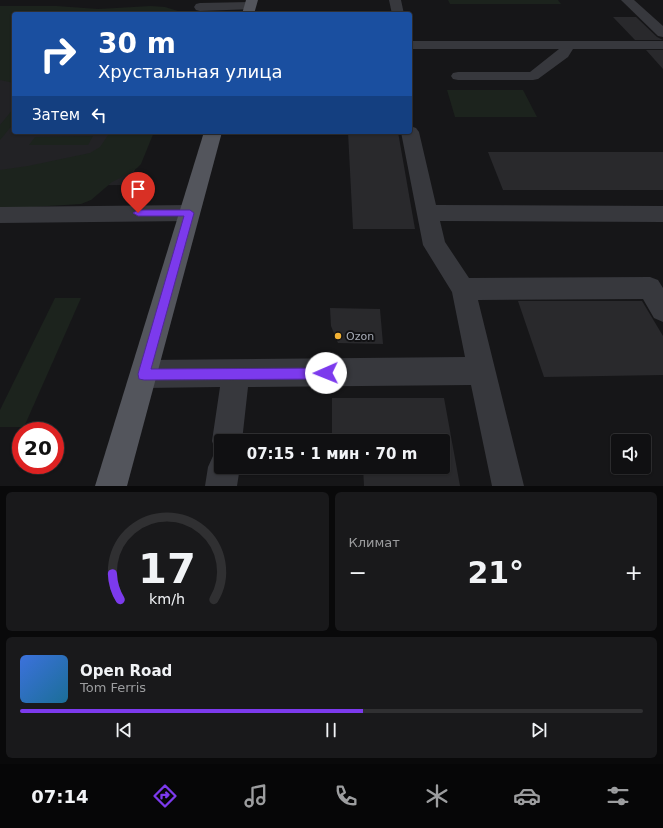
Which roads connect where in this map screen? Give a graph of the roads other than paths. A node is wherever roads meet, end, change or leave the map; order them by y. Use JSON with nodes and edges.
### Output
{"nodes":[{"id":1,"x":395,"y":0,"type":"edge"},
{"id":2,"x":627,"y":0,"type":"edge"},
{"id":3,"x":200,"y":7,"type":"dead end"},
{"id":4,"x":250,"y":7,"type":"edge"},
{"id":5,"x":398,"y":12,"type":"edge"},
{"id":6,"x":662,"y":32,"type":"edge"},
{"id":7,"x":412,"y":45,"type":"edge"},
{"id":8,"x":569,"y":45,"type":"junction"},
{"id":9,"x":663,"y":46,"type":"edge"},
{"id":10,"x":458,"y":76,"type":"dead end"},
{"id":11,"x":212,"y":134,"type":"edge"},
{"id":12,"x":410,"y":134,"type":"edge"},
{"id":13,"x":190,"y":213,"type":"junction"},
{"id":14,"x":0,"y":214,"type":"edge"},
{"id":15,"x":428,"y":214,"type":"junction"},
{"id":16,"x":663,"y":214,"type":"edge"},
{"id":17,"x":463,"y":289,"type":"junction"},
{"id":18,"x":663,"y":310,"type":"edge"},
{"id":19,"x":482,"y":371,"type":"junction"},
{"id":20,"x":144,"y":374,"type":"junction"},
{"id":21,"x":236,"y":374,"type":"junction"},
{"id":22,"x":228,"y":434,"type":"edge"},
{"id":23,"x":223,"y":474,"type":"edge"},
{"id":24,"x":111,"y":486,"type":"edge"},
{"id":25,"x":221,"y":486,"type":"edge"},
{"id":26,"x":508,"y":486,"type":"edge"}],
"edges":[{"from":1,"to":5,"type":"street"},
{"from":2,"to":6,"type":"street"},
{"from":3,"to":4,"type":"street"},
{"from":7,"to":8,"type":"street"},
{"from":8,"to":9,"type":"street"},
{"from":8,"to":10,"type":"street"},
{"from":11,"to":13,"type":"main road"},
{"from":12,"to":15,"type":"street"},
{"from":13,"to":14,"type":"street"},
{"from":13,"to":20,"type":"main road"},
{"from":15,"to":16,"type":"street"},
{"from":15,"to":17,"type":"street"},
{"from":17,"to":18,"type":"street"},
{"from":17,"to":19,"type":"street"},
{"from":19,"to":21,"type":"street"},
{"from":19,"to":26,"type":"street"},
{"from":20,"to":21,"type":"street"},
{"from":20,"to":24,"type":"main road"},
{"from":21,"to":22,"type":"street"},
{"from":23,"to":25,"type":"street"}]}
